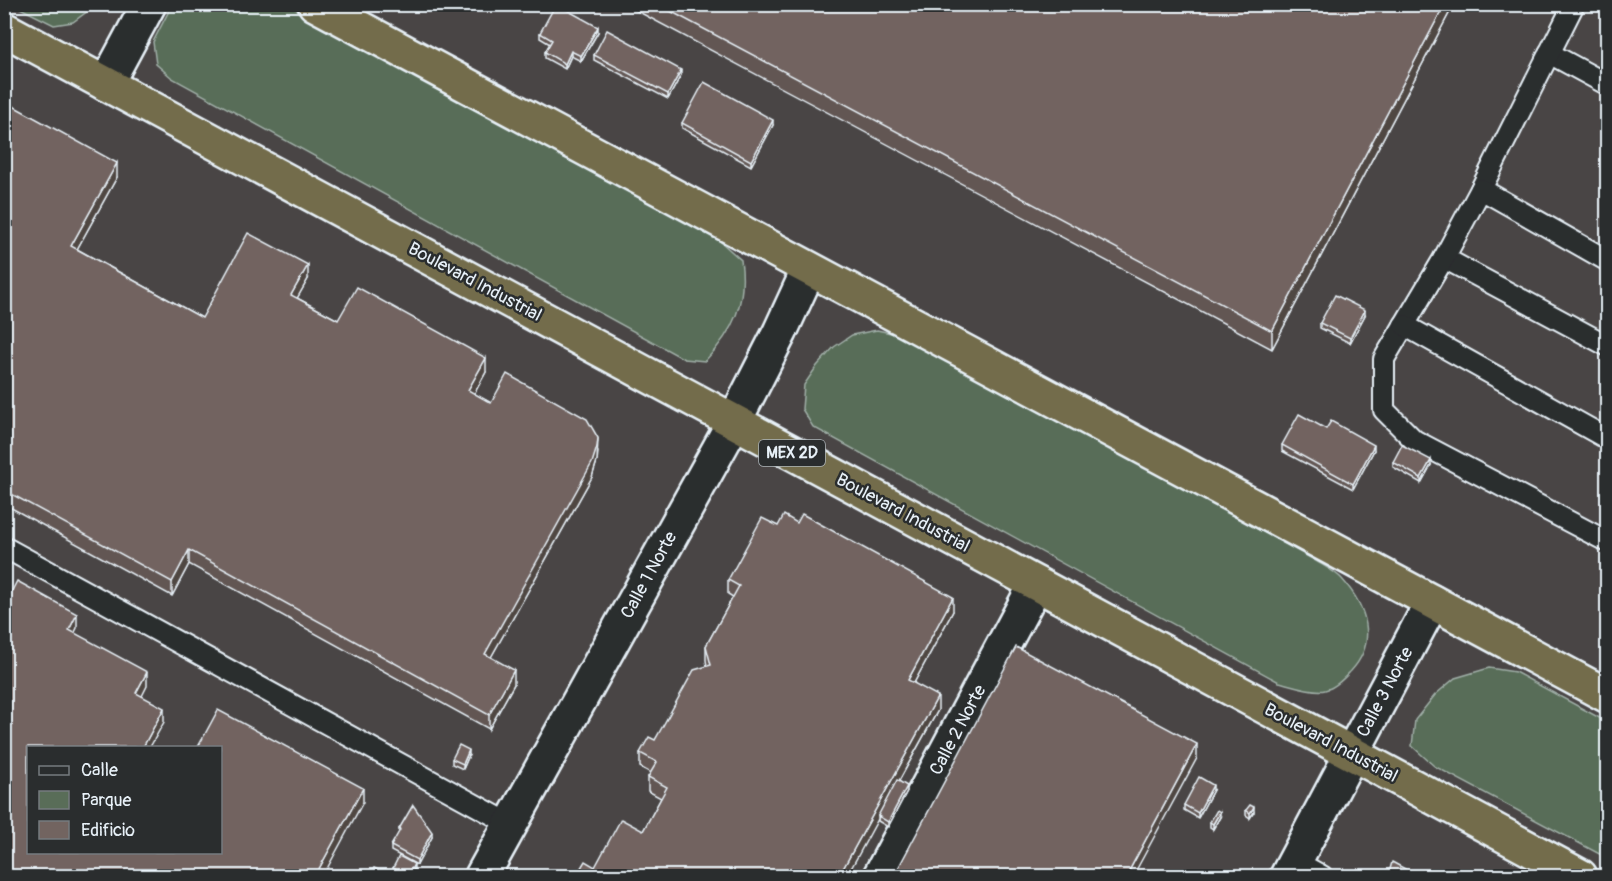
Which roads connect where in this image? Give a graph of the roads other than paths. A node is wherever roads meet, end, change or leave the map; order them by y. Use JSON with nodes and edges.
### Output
{"nodes":[{"id":1,"x":149,"y":4,"type":"edge"},
{"id":2,"x":315,"y":4,"type":"edge"},
{"id":3,"x":1574,"y":4,"type":"edge"},
{"id":4,"x":4,"y":29,"type":"edge"},
{"id":5,"x":1549,"y":53,"type":"junction"},
{"id":6,"x":105,"y":84,"type":"junction"},
{"id":7,"x":1608,"y":85,"type":"edge"},
{"id":8,"x":1481,"y":189,"type":"junction"},
{"id":9,"x":1444,"y":258,"type":"junction"},
{"id":10,"x":1608,"y":261,"type":"edge"},
{"id":11,"x":809,"y":269,"type":"junction"},
{"id":12,"x":1404,"y":325,"type":"junction"},
{"id":13,"x":1608,"y":346,"type":"edge"},
{"id":14,"x":734,"y":422,"type":"junction"},
{"id":15,"x":1608,"y":439,"type":"edge"},
{"id":16,"x":1608,"y":542,"type":"edge"},
{"id":17,"x":4,"y":547,"type":"edge"},
{"id":18,"x":1036,"y":584,"type":"junction"},
{"id":19,"x":1432,"y":602,"type":"junction"},
{"id":20,"x":1608,"y":696,"type":"edge"},
{"id":21,"x":1352,"y":754,"type":"junction"},
{"id":22,"x":510,"y":824,"type":"junction"},
{"id":23,"x":1301,"y":871,"type":"edge"},
{"id":24,"x":482,"y":876,"type":"edge"},
{"id":25,"x":880,"y":876,"type":"edge"},
{"id":26,"x":1580,"y":876,"type":"edge"}],
"edges":[{"from":1,"to":6,"type":"street"},
{"from":2,"to":11,"type":"highway"},
{"from":3,"to":5,"type":"lane"},
{"from":4,"to":6,"type":"highway","name":"Boulevard Industrial","number":"MEX 2D"},
{"from":5,"to":7,"type":"lane"},
{"from":5,"to":8,"type":"lane"},
{"from":6,"to":14,"type":"highway","name":"Boulevard Industrial","number":"MEX 2D"},
{"from":8,"to":9,"type":"lane"},
{"from":8,"to":10,"type":"lane"},
{"from":9,"to":12,"type":"lane"},
{"from":9,"to":13,"type":"lane"},
{"from":11,"to":14,"type":"street","name":"Calle 1 Norte"},
{"from":11,"to":19,"type":"highway"},
{"from":12,"to":15,"type":"lane"},
{"from":12,"to":16,"type":"lane"},
{"from":14,"to":18,"type":"highway","name":"Boulevard Industrial","number":"MEX 2D"},
{"from":14,"to":22,"type":"street","name":"Calle 1 Norte"},
{"from":17,"to":22,"type":"lane"},
{"from":18,"to":21,"type":"highway","name":"Boulevard Industrial","number":"MEX 2D"},
{"from":18,"to":25,"type":"street","name":"Calle 2 Norte"},
{"from":19,"to":20,"type":"highway"},
{"from":19,"to":21,"type":"street","name":"Calle 3 Norte"},
{"from":21,"to":23,"type":"street","name":"Calle 3 Norte"},
{"from":21,"to":26,"type":"highway","name":"Boulevard Industrial","number":"MEX 2D"},
{"from":22,"to":24,"type":"street","name":"Calle 1 Norte"}]}
